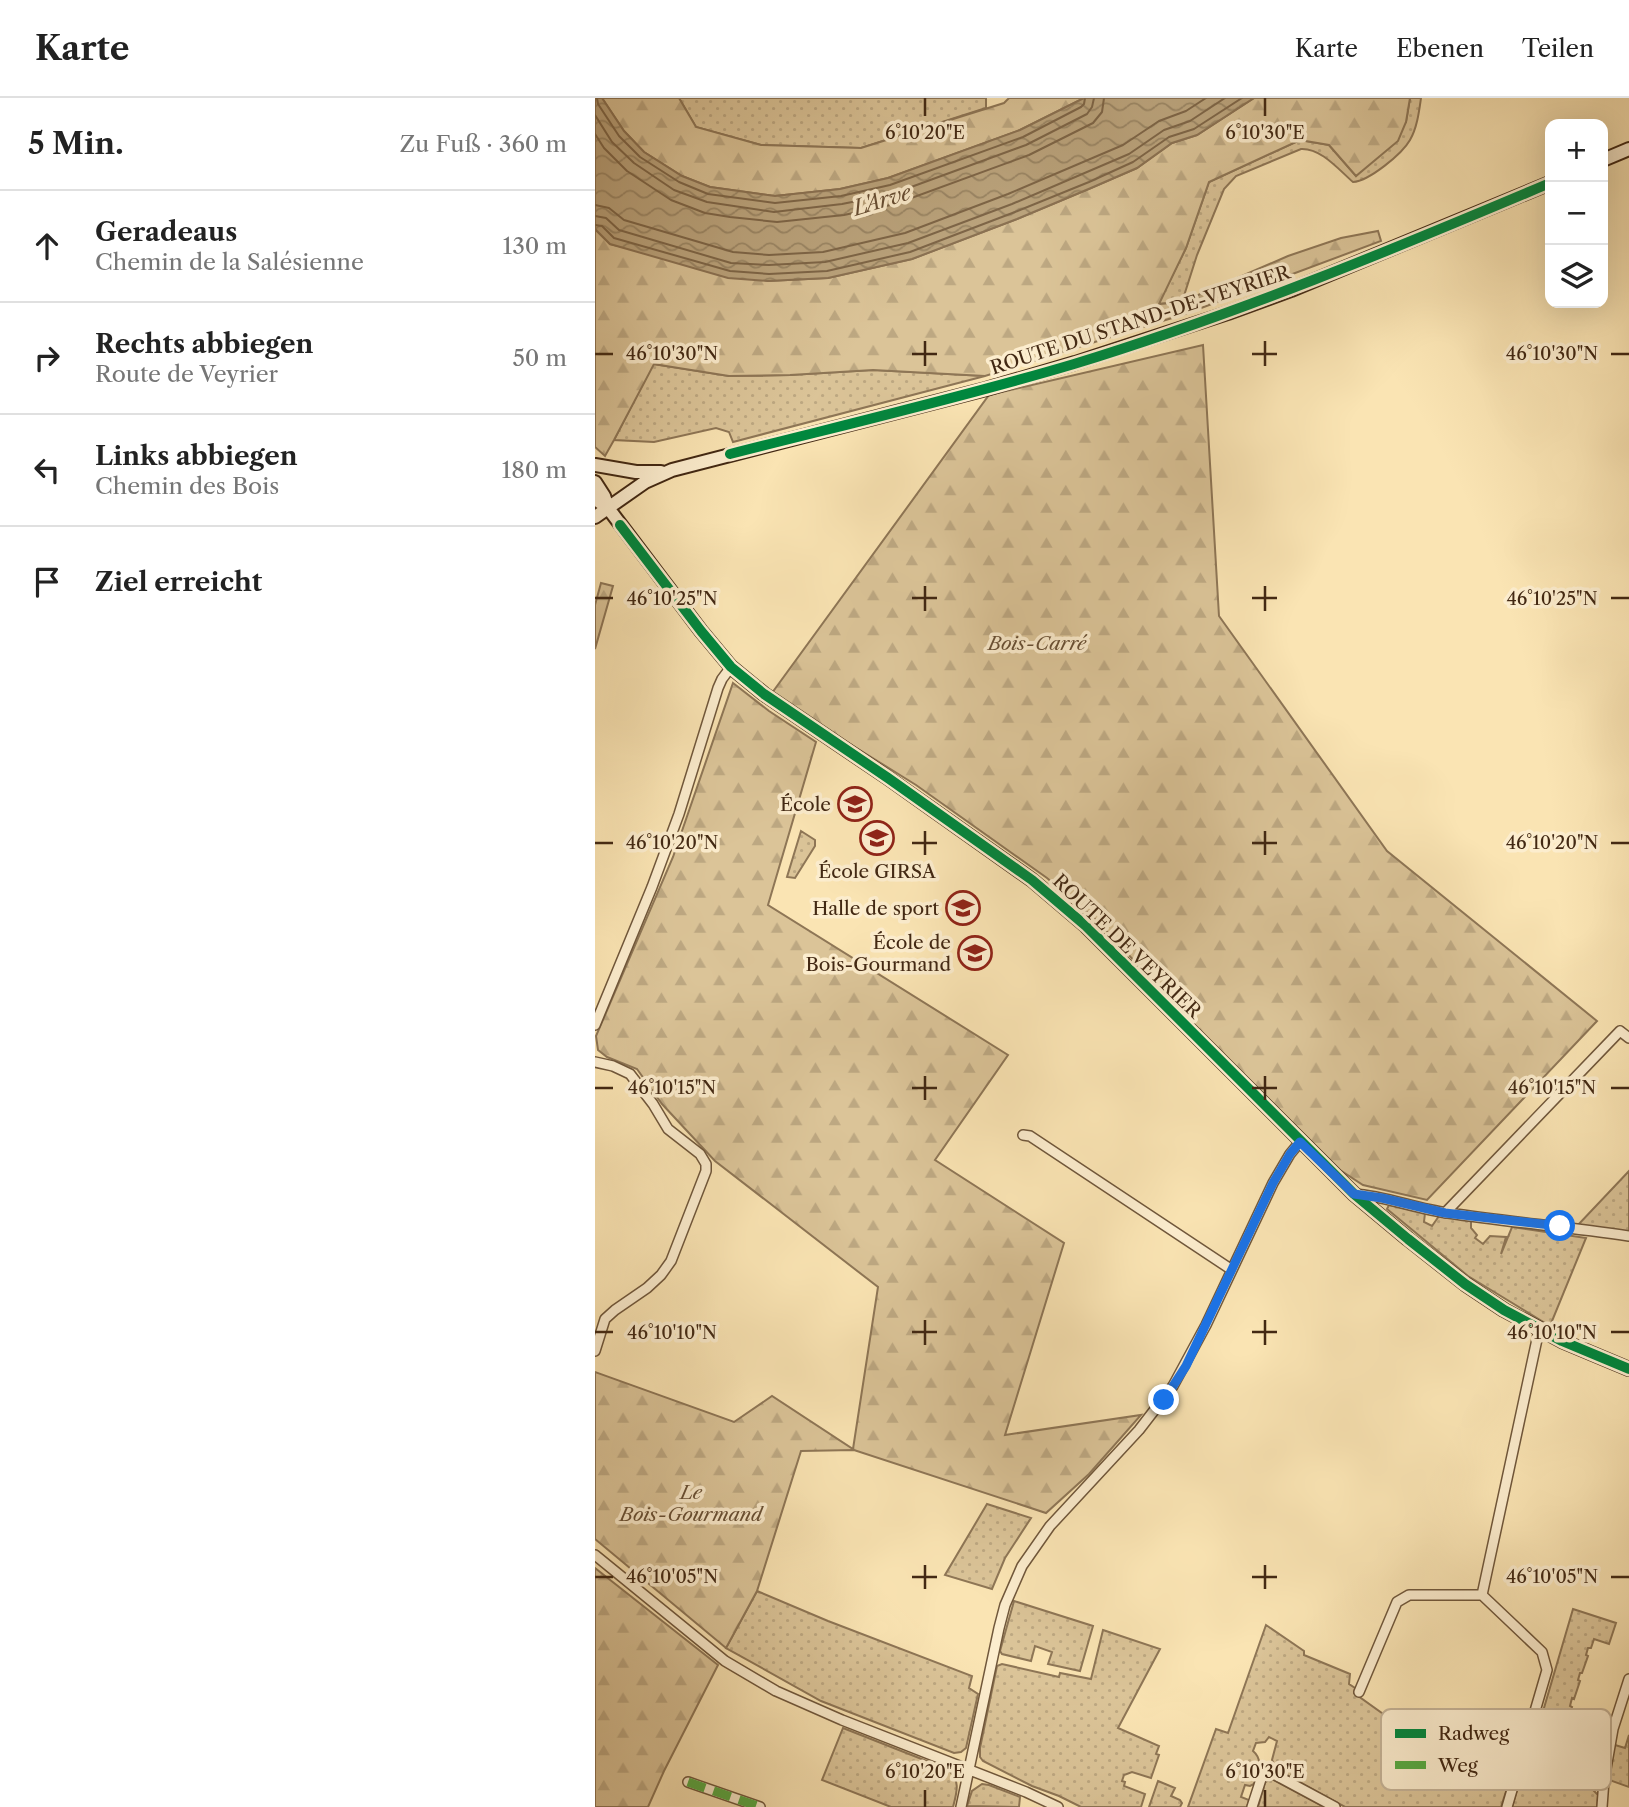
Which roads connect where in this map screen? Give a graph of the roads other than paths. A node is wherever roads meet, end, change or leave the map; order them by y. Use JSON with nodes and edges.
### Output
{"nodes":[{"id":1,"x":1629,"y":149,"type":"edge"},
{"id":2,"x":1608,"y":158,"type":"edge"},
{"id":3,"x":1545,"y":185,"type":"edge"},
{"id":4,"x":595,"y":465,"type":"edge"},
{"id":5,"x":672,"y":470,"type":"junction"},
{"id":6,"x":595,"y":482,"type":"edge"},
{"id":7,"x":595,"y":499,"type":"edge"},
{"id":8,"x":608,"y":508,"type":"junction"},
{"id":9,"x":595,"y":517,"type":"edge"},
{"id":10,"x":731,"y":667,"type":"junction"},
{"id":11,"x":595,"y":1025,"type":"edge"},
{"id":12,"x":1629,"y":1038,"type":"edge"},
{"id":13,"x":595,"y":1062,"type":"edge"},
{"id":14,"x":1023,"y":1135,"type":"dead end"},
{"id":15,"x":1300,"y":1142,"type":"junction"},
{"id":16,"x":1354,"y":1194,"type":"junction"},
{"id":17,"x":1445,"y":1213,"type":"junction"},
{"id":18,"x":1629,"y":1237,"type":"edge"},
{"id":19,"x":1232,"y":1270,"type":"junction"},
{"id":20,"x":1539,"y":1330,"type":"junction"},
{"id":21,"x":595,"y":1351,"type":"edge"},
{"id":22,"x":1629,"y":1369,"type":"edge"},
{"id":23,"x":595,"y":1555,"type":"edge"},
{"id":24,"x":1482,"y":1595,"type":"junction"},
{"id":25,"x":1629,"y":1678,"type":"edge"},
{"id":26,"x":1359,"y":1692,"type":"dead end"},
{"id":27,"x":1536,"y":1709,"type":"edge"},
{"id":28,"x":1611,"y":1740,"type":"edge"},
{"id":29,"x":969,"y":1769,"type":"junction"},
{"id":30,"x":688,"y":1782,"type":"dead end"},
{"id":31,"x":1512,"y":1790,"type":"edge"},
{"id":32,"x":761,"y":1807,"type":"edge"},
{"id":33,"x":961,"y":1807,"type":"edge"},
{"id":34,"x":1058,"y":1807,"type":"edge"},
{"id":35,"x":1252,"y":1807,"type":"edge"},
{"id":36,"x":1335,"y":1807,"type":"edge"},
{"id":37,"x":1507,"y":1807,"type":"edge"}],
"edges":[{"from":1,"to":2,"type":"street"},
{"from":3,"to":5,"type":"street","name":"ROUTE DU STAND-DE-VEYRIER"},
{"from":4,"to":5,"type":"street"},
{"from":5,"to":8,"type":"street","name":"ROUTE DU STAND-DE-VEYRIER"},
{"from":6,"to":8,"type":"street","name":"ROUTE DE VEYRIER"},
{"from":7,"to":8,"type":"street","name":"ROUTE DE VEYRIER"},
{"from":8,"to":9,"type":"street","name":"ROUTE DU STAND-DE-VEYRIER"},
{"from":8,"to":10,"type":"street","name":"ROUTE DE VEYRIER"},
{"from":10,"to":11,"type":"street"},
{"from":10,"to":15,"type":"street","name":"ROUTE DE VEYRIER"},
{"from":12,"to":17,"type":"street"},
{"from":13,"to":21,"type":"street"},
{"from":14,"to":19,"type":"street"},
{"from":15,"to":16,"type":"street","name":"ROUTE DE VEYRIER"},
{"from":15,"to":19,"type":"street"},
{"from":16,"to":17,"type":"street"},
{"from":16,"to":20,"type":"street","name":"ROUTE DE VEYRIER"},
{"from":17,"to":18,"type":"street"},
{"from":19,"to":29,"type":"street"},
{"from":20,"to":22,"type":"street","name":"ROUTE DE VEYRIER"},
{"from":20,"to":24,"type":"street"},
{"from":23,"to":29,"type":"street"},
{"from":24,"to":26,"type":"street"},
{"from":24,"to":27,"type":"street"},
{"from":25,"to":28,"type":"street"},
{"from":29,"to":33,"type":"street"},
{"from":29,"to":34,"type":"street"},
{"from":30,"to":32,"type":"street"},
{"from":31,"to":37,"type":"street"},
{"from":35,"to":36,"type":"street"}]}
